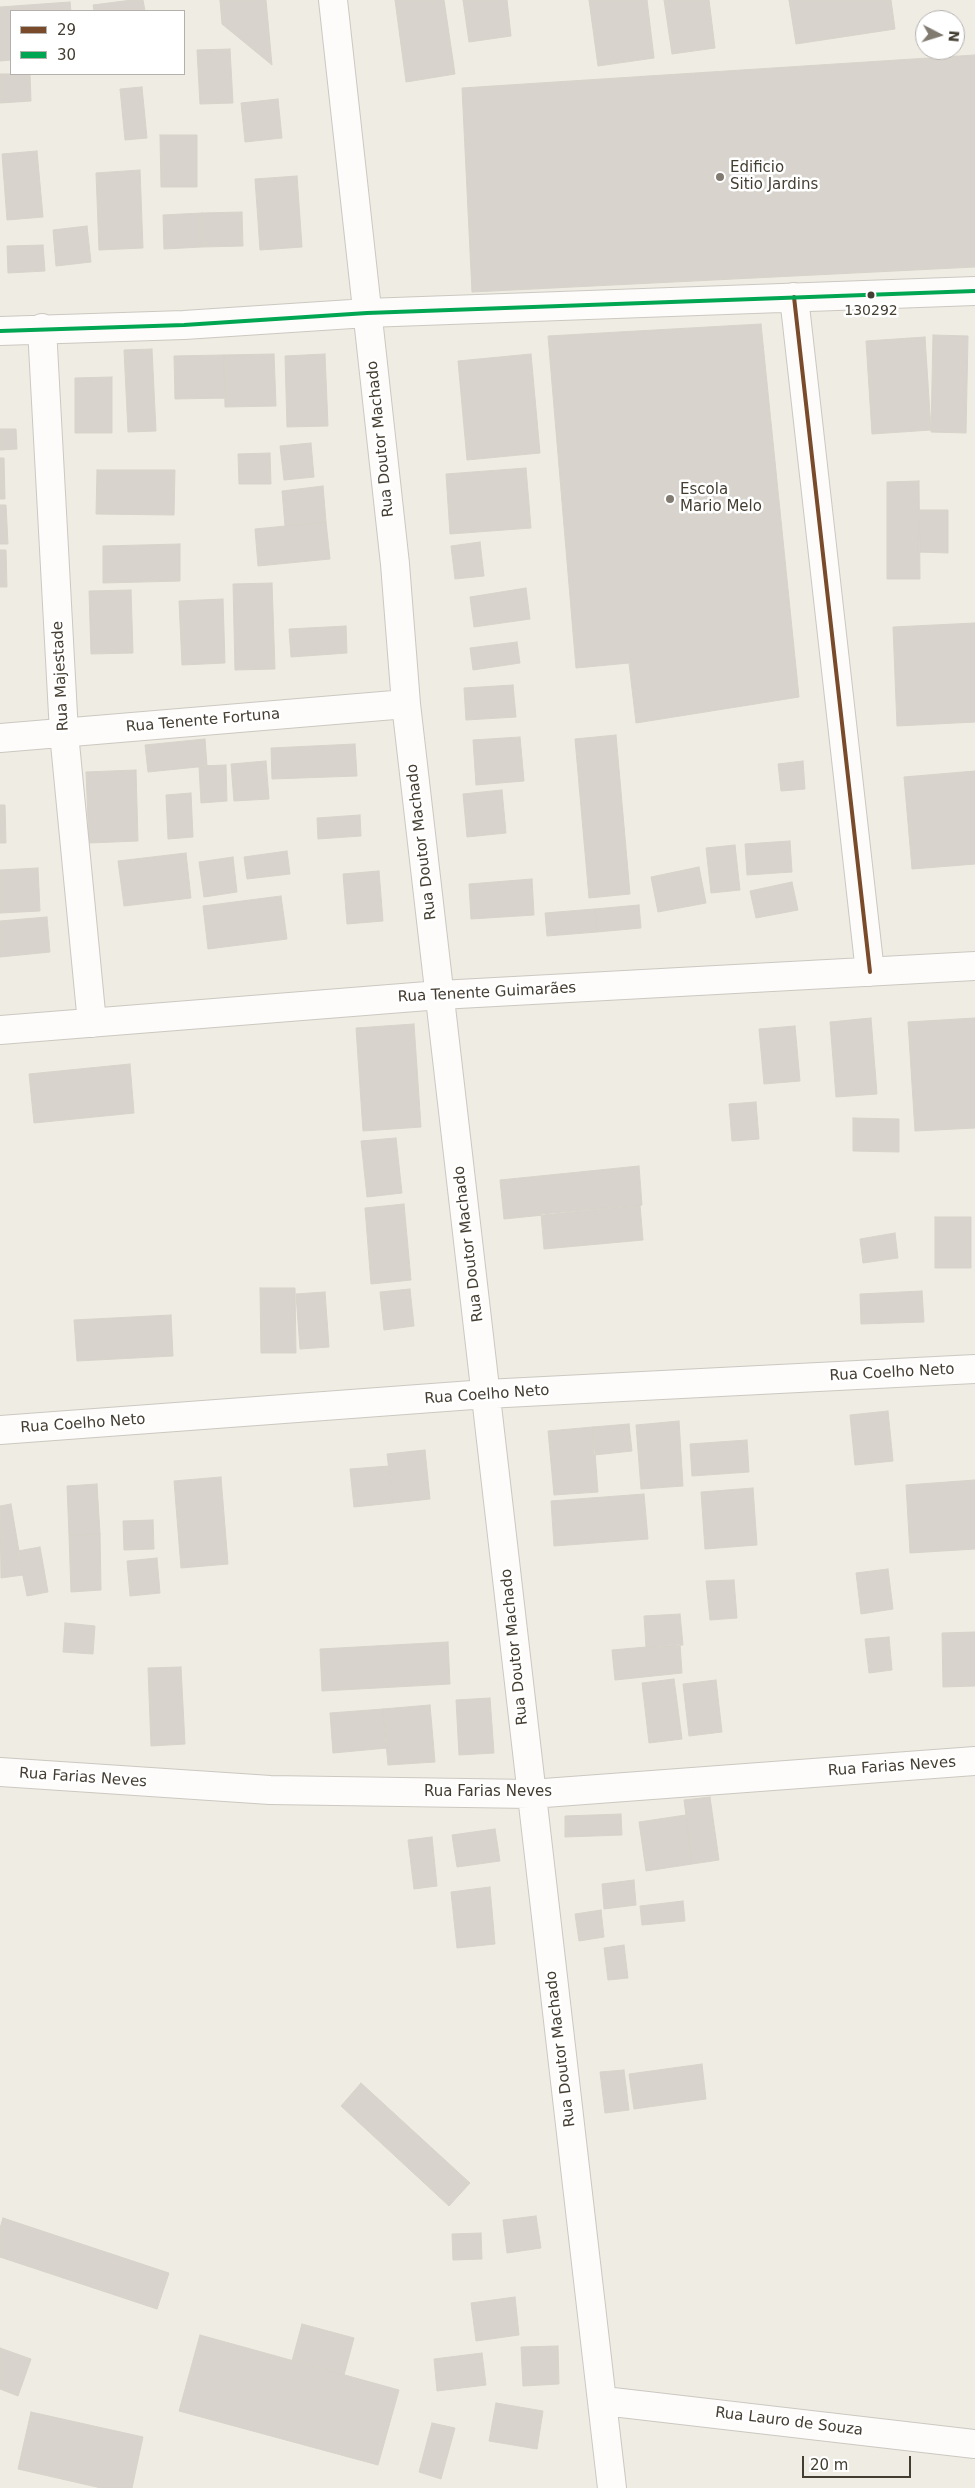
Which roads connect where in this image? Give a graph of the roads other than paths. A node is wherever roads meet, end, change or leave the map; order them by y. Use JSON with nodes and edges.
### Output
{"nodes":[{"id":1,"x":334,"y":0,"type":"edge"},
{"id":2,"x":975,"y":290,"type":"edge"},
{"id":3,"x":794,"y":297,"type":"junction"},
{"id":4,"x":367,"y":313,"type":"junction"},
{"id":5,"x":42,"y":328,"type":"junction"},
{"id":6,"x":0,"y":331,"type":"edge"},
{"id":7,"x":406,"y":704,"type":"junction"},
{"id":8,"x":64,"y":734,"type":"junction"},
{"id":9,"x":0,"y":738,"type":"edge"},
{"id":10,"x":975,"y":966,"type":"edge"},
{"id":11,"x":870,"y":972,"type":"junction"},
{"id":12,"x":440,"y":995,"type":"junction"},
{"id":13,"x":92,"y":1023,"type":"junction"},
{"id":14,"x":0,"y":1030,"type":"edge"},
{"id":15,"x":975,"y":1369,"type":"edge"},
{"id":16,"x":486,"y":1394,"type":"junction"},
{"id":17,"x":0,"y":1430,"type":"edge"},
{"id":18,"x":975,"y":1761,"type":"edge"},
{"id":19,"x":0,"y":1772,"type":"edge"},
{"id":20,"x":531,"y":1794,"type":"junction"},
{"id":21,"x":604,"y":2401,"type":"junction"},
{"id":22,"x":975,"y":2444,"type":"edge"},
{"id":23,"x":612,"y":2488,"type":"edge"}],
"edges":[{"from":1,"to":4,"type":"street","name":"Rua Doutor Machado"},
{"from":2,"to":3,"type":"street"},
{"from":3,"to":4,"type":"street"},
{"from":3,"to":11,"type":"street"},
{"from":4,"to":5,"type":"street"},
{"from":4,"to":7,"type":"street","name":"Rua Doutor Machado"},
{"from":5,"to":6,"type":"street"},
{"from":5,"to":8,"type":"street","name":"Rua Majestade"},
{"from":7,"to":8,"type":"street","name":"Rua Tenente Fortuna"},
{"from":7,"to":12,"type":"street","name":"Rua Doutor Machado"},
{"from":8,"to":9,"type":"street","name":"Rua Tenente Fortuna"},
{"from":8,"to":13,"type":"street","name":"Rua Majestade"},
{"from":10,"to":11,"type":"street","name":"Rua Tenente Guimarães"},
{"from":11,"to":12,"type":"street","name":"Rua Tenente Guimarães"},
{"from":12,"to":13,"type":"street","name":"Rua Tenente Guimarães"},
{"from":12,"to":16,"type":"street","name":"Rua Doutor Machado"},
{"from":13,"to":14,"type":"street","name":"Rua Tenente Guimarães"},
{"from":15,"to":16,"type":"street","name":"Rua Coelho Neto"},
{"from":16,"to":17,"type":"street","name":"Rua Coelho Neto"},
{"from":16,"to":20,"type":"street","name":"Rua Doutor Machado"},
{"from":18,"to":20,"type":"street","name":"Rua Farias Neves"},
{"from":19,"to":20,"type":"street","name":"Rua Farias Neves"},
{"from":20,"to":21,"type":"street","name":"Rua Doutor Machado"},
{"from":21,"to":22,"type":"street","name":"Rua Lauro de Souza"},
{"from":21,"to":23,"type":"street","name":"Rua Doutor Machado"}]}
